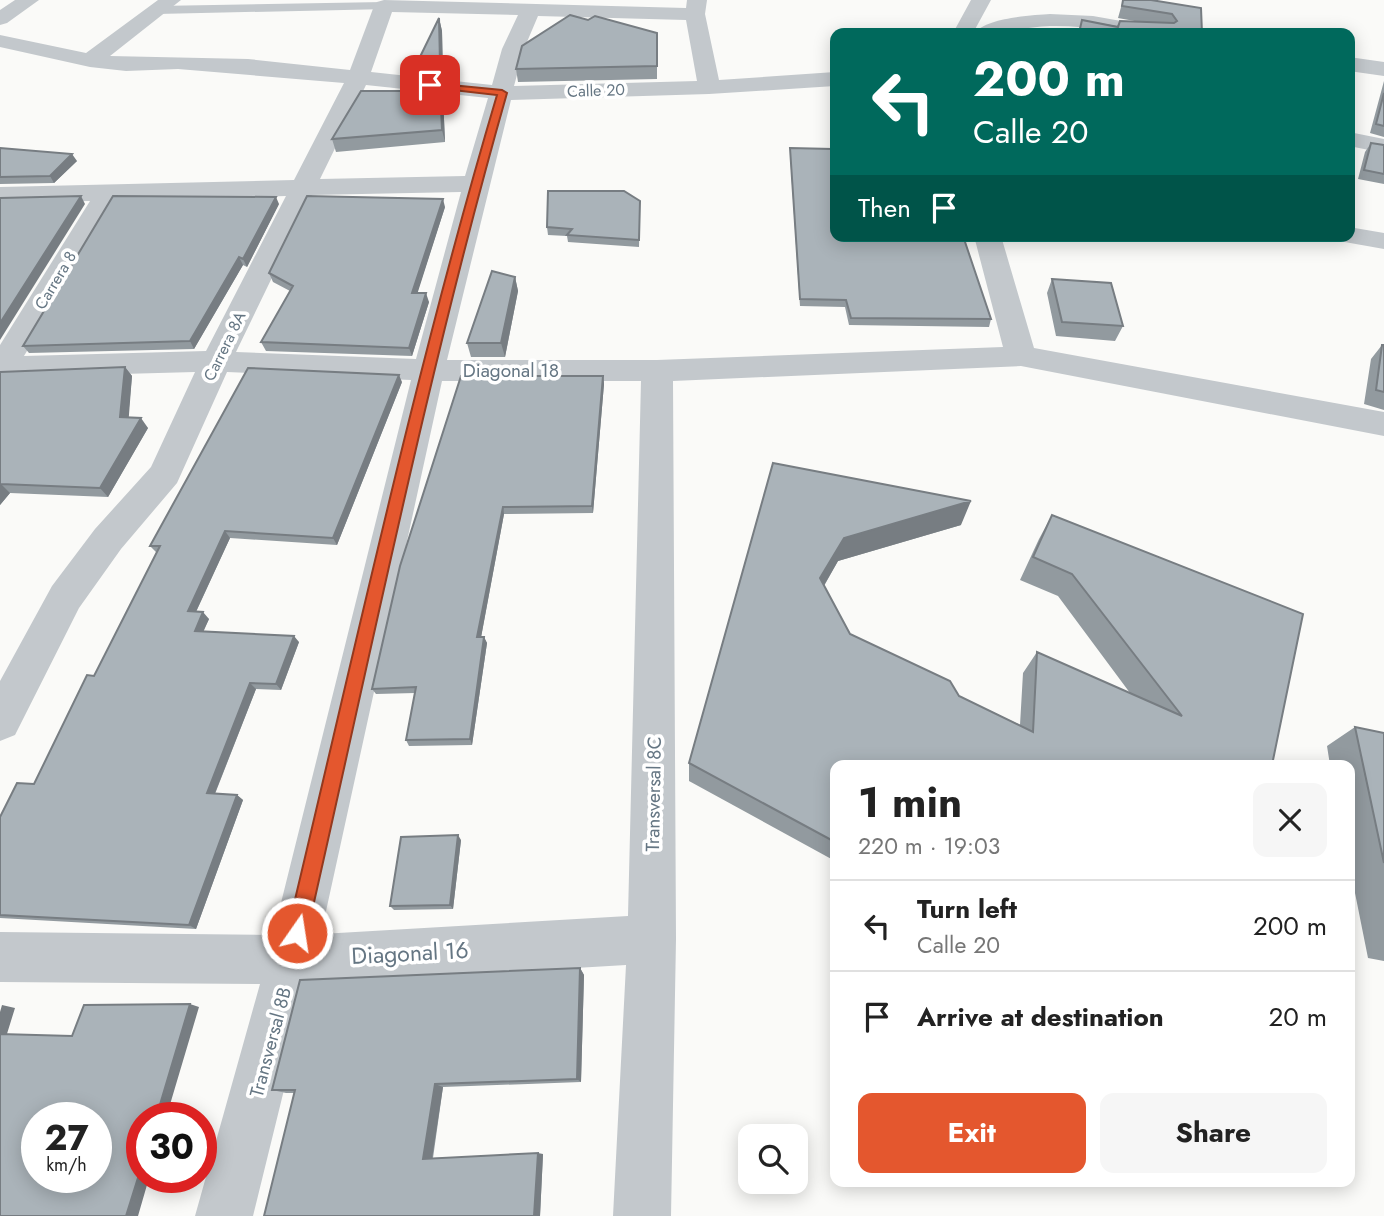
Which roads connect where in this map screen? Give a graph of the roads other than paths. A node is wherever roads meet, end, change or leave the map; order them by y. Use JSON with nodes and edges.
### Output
{"nodes":[{"id":1,"x":29,"y":0,"type":"edge"},
{"id":2,"x":981,"y":0,"type":"edge"},
{"id":3,"x":164,"y":5,"type":"edge"},
{"id":4,"x":384,"y":6,"type":"junction"},
{"id":5,"x":696,"y":7,"type":"edge"},
{"id":6,"x":531,"y":9,"type":"junction"},
{"id":7,"x":0,"y":19,"type":"edge"},
{"id":8,"x":966,"y":28,"type":"edge"},
{"id":9,"x":1001,"y":28,"type":"edge"},
{"id":10,"x":1128,"y":28,"type":"edge"},
{"id":11,"x":0,"y":41,"type":"edge"},
{"id":12,"x":90,"y":60,"type":"junction"},
{"id":13,"x":1355,"y":65,"type":"edge"},
{"id":14,"x":1384,"y":69,"type":"edge"},
{"id":15,"x":358,"y":78,"type":"junction"},
{"id":16,"x":830,"y":79,"type":"edge"},
{"id":17,"x":709,"y":87,"type":"junction"},
{"id":18,"x":502,"y":93,"type":"junction"},
{"id":19,"x":1355,"y":140,"type":"edge"},
{"id":20,"x":1384,"y":146,"type":"edge"},
{"id":21,"x":476,"y":184,"type":"junction"},
{"id":22,"x":303,"y":186,"type":"junction"},
{"id":23,"x":107,"y":194,"type":"junction"},
{"id":24,"x":0,"y":195,"type":"edge"},
{"id":25,"x":1355,"y":236,"type":"edge"},
{"id":26,"x":1384,"y":241,"type":"edge"},
{"id":27,"x":989,"y":242,"type":"edge"},
{"id":28,"x":1021,"y":356,"type":"junction"},
{"id":29,"x":216,"y":361,"type":"junction"},
{"id":30,"x":1,"y":368,"type":"edge"},
{"id":31,"x":429,"y":370,"type":"junction"},
{"id":32,"x":657,"y":371,"type":"junction"},
{"id":33,"x":1384,"y":424,"type":"edge"},
{"id":34,"x":0,"y":722,"type":"edge"},
{"id":35,"x":652,"y":939,"type":"junction"},
{"id":36,"x":0,"y":957,"type":"edge"},
{"id":37,"x":291,"y":960,"type":"junction"},
{"id":38,"x":225,"y":1216,"type":"edge"},
{"id":39,"x":642,"y":1216,"type":"edge"}],
"edges":[{"from":1,"to":7,"type":"street"},
{"from":2,"to":8,"type":"street"},
{"from":3,"to":4,"type":"lane"},
{"from":3,"to":12,"type":"street"},
{"from":4,"to":6,"type":"street"},
{"from":4,"to":15,"type":"street","name":"Carrera 8A"},
{"from":5,"to":6,"type":"street"},
{"from":5,"to":17,"type":"street"},
{"from":6,"to":18,"type":"street","name":"Transversal 8B"},
{"from":9,"to":10,"type":"street"},
{"from":11,"to":12,"type":"street","name":"Calle 20"},
{"from":12,"to":15,"type":"street","name":"Calle 20"},
{"from":13,"to":14,"type":"street"},
{"from":15,"to":18,"type":"street","name":"Calle 20"},
{"from":15,"to":22,"type":"street","name":"Carrera 8A"},
{"from":16,"to":17,"type":"street","name":"Calle 20"},
{"from":17,"to":18,"type":"street","name":"Calle 20"},
{"from":18,"to":21,"type":"street","name":"Transversal 8B"},
{"from":19,"to":20,"type":"street"},
{"from":21,"to":22,"type":"street"},
{"from":21,"to":31,"type":"street","name":"Transversal 8B"},
{"from":22,"to":23,"type":"street"},
{"from":22,"to":29,"type":"street","name":"Carrera 8A"},
{"from":23,"to":24,"type":"street"},
{"from":23,"to":30,"type":"street","name":"Carrera 8"},
{"from":25,"to":26,"type":"street"},
{"from":27,"to":28,"type":"street"},
{"from":28,"to":32,"type":"street","name":"Diagonal 18"},
{"from":28,"to":33,"type":"street","name":"Diagonal 18"},
{"from":29,"to":30,"type":"street","name":"Diagonal 18"},
{"from":29,"to":31,"type":"street","name":"Diagonal 18"},
{"from":29,"to":34,"type":"street","name":"Carrera 8A"},
{"from":31,"to":32,"type":"street","name":"Diagonal 18"},
{"from":31,"to":37,"type":"street","name":"Transversal 8B"},
{"from":32,"to":35,"type":"street","name":"Transversal 8C"},
{"from":35,"to":37,"type":"street","name":"Diagonal 16"},
{"from":35,"to":39,"type":"street","name":"Transversal 8C"},
{"from":36,"to":37,"type":"street","name":"Diagonal 16"},
{"from":37,"to":38,"type":"street","name":"Transversal 8B"}]}
